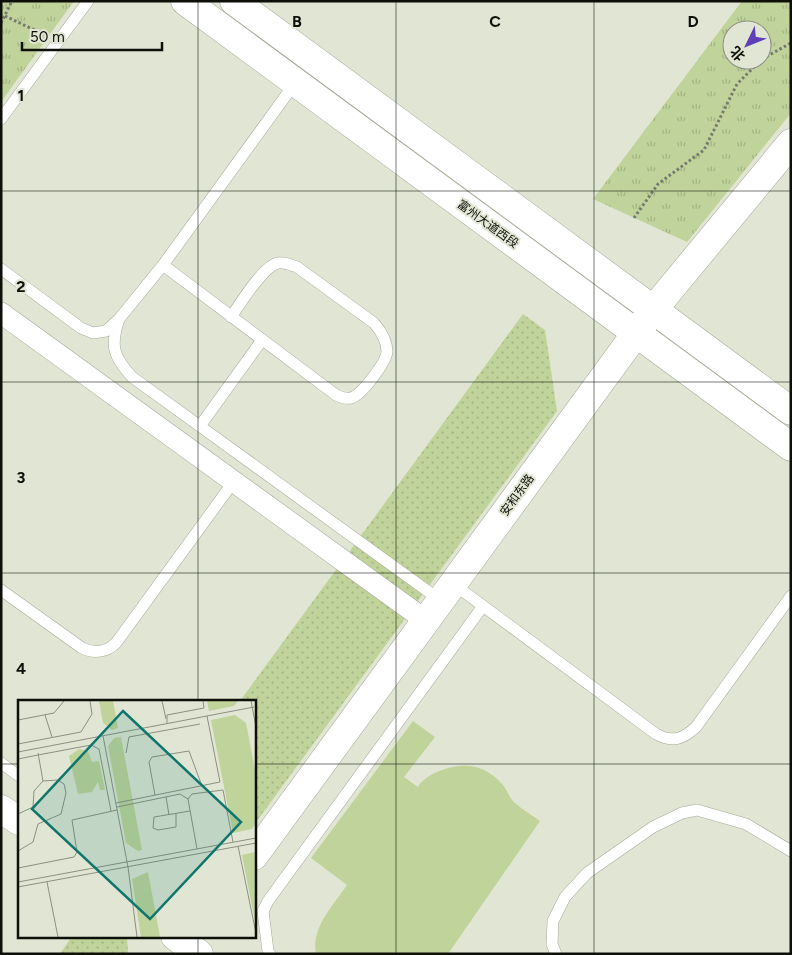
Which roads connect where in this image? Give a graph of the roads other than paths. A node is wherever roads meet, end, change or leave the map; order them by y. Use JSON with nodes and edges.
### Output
{"nodes":[{"id":1,"x":88,"y":1,"type":"edge"},
{"id":2,"x":185,"y":1,"type":"edge"},
{"id":3,"x":234,"y":1,"type":"edge"},
{"id":4,"x":296,"y":82,"type":"junction"},
{"id":5,"x":1,"y":119,"type":"edge"},
{"id":6,"x":791,"y":143,"type":"edge"},
{"id":7,"x":163,"y":266,"type":"junction"},
{"id":8,"x":1,"y":269,"type":"edge"},
{"id":9,"x":653,"y":310,"type":"junction"},
{"id":10,"x":2,"y":314,"type":"edge"},
{"id":11,"x":231,"y":317,"type":"junction"},
{"id":12,"x":119,"y":319,"type":"junction"},
{"id":13,"x":636,"y":333,"type":"junction"},
{"id":14,"x":262,"y":340,"type":"junction"},
{"id":15,"x":791,"y":411,"type":"edge"},
{"id":16,"x":200,"y":426,"type":"junction"},
{"id":17,"x":791,"y":447,"type":"edge"},
{"id":18,"x":234,"y":481,"type":"junction"},
{"id":19,"x":1,"y":590,"type":"edge"},
{"id":20,"x":791,"y":596,"type":"edge"},
{"id":21,"x":439,"y":601,"type":"junction"},
{"id":22,"x":483,"y":606,"type":"junction"},
{"id":23,"x":1,"y":763,"type":"edge"},
{"id":24,"x":18,"y":775,"type":"edge"},
{"id":25,"x":1,"y":808,"type":"edge"},
{"id":26,"x":18,"y":820,"type":"edge"},
{"id":27,"x":791,"y":851,"type":"edge"},
{"id":28,"x":255,"y":855,"type":"edge"},
{"id":29,"x":270,"y":954,"type":"edge"},
{"id":30,"x":556,"y":954,"type":"edge"}],
"edges":[{"from":1,"to":5,"type":"lane"},
{"from":2,"to":4,"type":"main road","name":"富州大道西段"},
{"from":3,"to":9,"type":"main road"},
{"from":4,"to":7,"type":"lane"},
{"from":4,"to":13,"type":"main road","name":"富州大道西段"},
{"from":6,"to":9,"type":"main road","name":"安和东路"},
{"from":7,"to":11,"type":"lane"},
{"from":7,"to":12,"type":"lane"},
{"from":8,"to":12,"type":"lane"},
{"from":9,"to":13,"type":"main road","name":"安和东路"},
{"from":9,"to":15,"type":"main road"},
{"from":10,"to":18,"type":"street"},
{"from":11,"to":14,"type":"lane"},
{"from":11,"to":14,"type":"lane"},
{"from":12,"to":16,"type":"lane"},
{"from":13,"to":17,"type":"main road","name":"富州大道西段"},
{"from":13,"to":21,"type":"main road","name":"安和东路"},
{"from":14,"to":16,"type":"lane"},
{"from":16,"to":21,"type":"lane"},
{"from":18,"to":19,"type":"lane"},
{"from":18,"to":21,"type":"street"},
{"from":20,"to":22,"type":"lane"},
{"from":21,"to":22,"type":"lane"},
{"from":21,"to":28,"type":"main road","name":"安和东路"},
{"from":22,"to":29,"type":"lane"},
{"from":23,"to":24,"type":"lane"},
{"from":25,"to":26,"type":"main road"},
{"from":27,"to":30,"type":"lane"}]}
